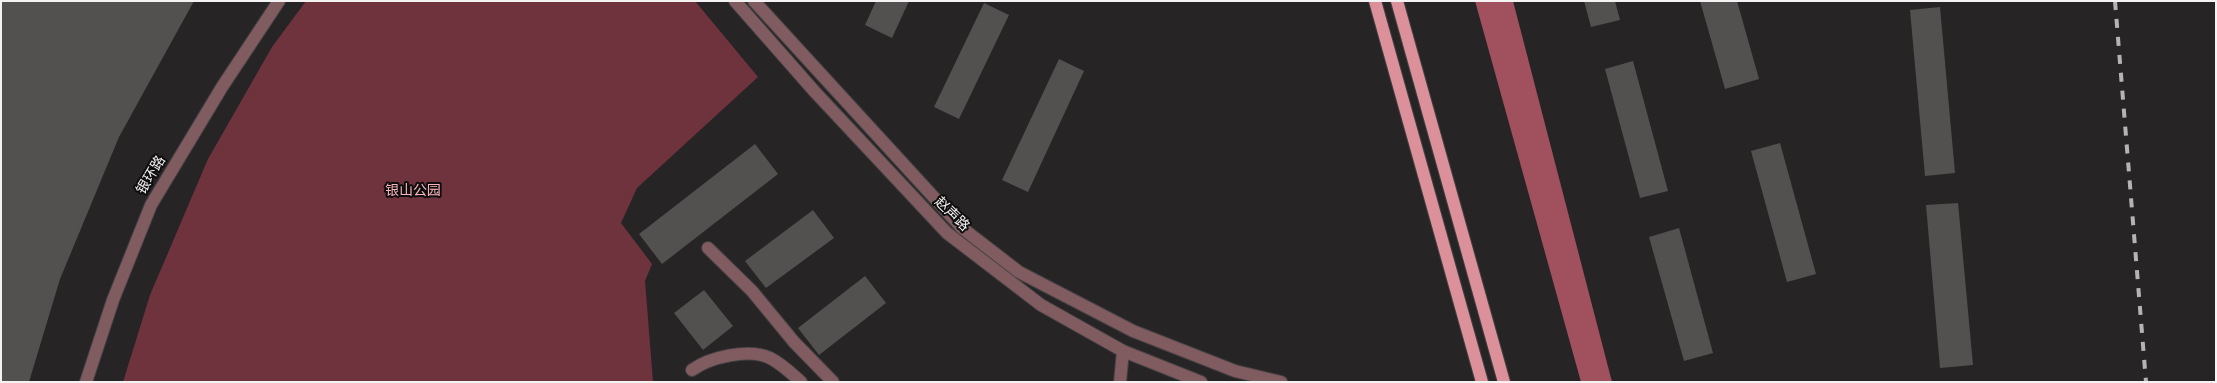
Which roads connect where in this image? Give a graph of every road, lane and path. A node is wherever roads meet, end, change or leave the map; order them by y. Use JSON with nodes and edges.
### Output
{"nodes":[{"id":1,"x":279,"y":1,"type":"edge"},
{"id":2,"x":735,"y":1,"type":"edge"},
{"id":3,"x":754,"y":1,"type":"edge"},
{"id":4,"x":1375,"y":1,"type":"edge"},
{"id":5,"x":1397,"y":1,"type":"edge"},
{"id":6,"x":708,"y":248,"type":"dead end"},
{"id":7,"x":1123,"y":351,"type":"junction"},
{"id":8,"x":692,"y":370,"type":"dead end"},
{"id":9,"x":86,"y":382,"type":"edge"},
{"id":10,"x":801,"y":382,"type":"edge"},
{"id":11,"x":833,"y":382,"type":"edge"},
{"id":12,"x":1120,"y":382,"type":"edge"},
{"id":13,"x":1201,"y":382,"type":"edge"},
{"id":14,"x":1281,"y":382,"type":"edge"},
{"id":15,"x":1482,"y":382,"type":"edge"},
{"id":16,"x":1504,"y":382,"type":"edge"}],
"edges":[{"from":1,"to":9,"type":"street","name":"银环路"},
{"from":2,"to":7,"type":"street","name":"赵声路"},
{"from":3,"to":14,"type":"street"},
{"from":4,"to":15,"type":"main road"},
{"from":5,"to":16,"type":"main road"},
{"from":6,"to":11,"type":"street"},
{"from":7,"to":12,"type":"street"},
{"from":7,"to":13,"type":"street","name":"赵声路"},
{"from":8,"to":10,"type":"street"}]}
